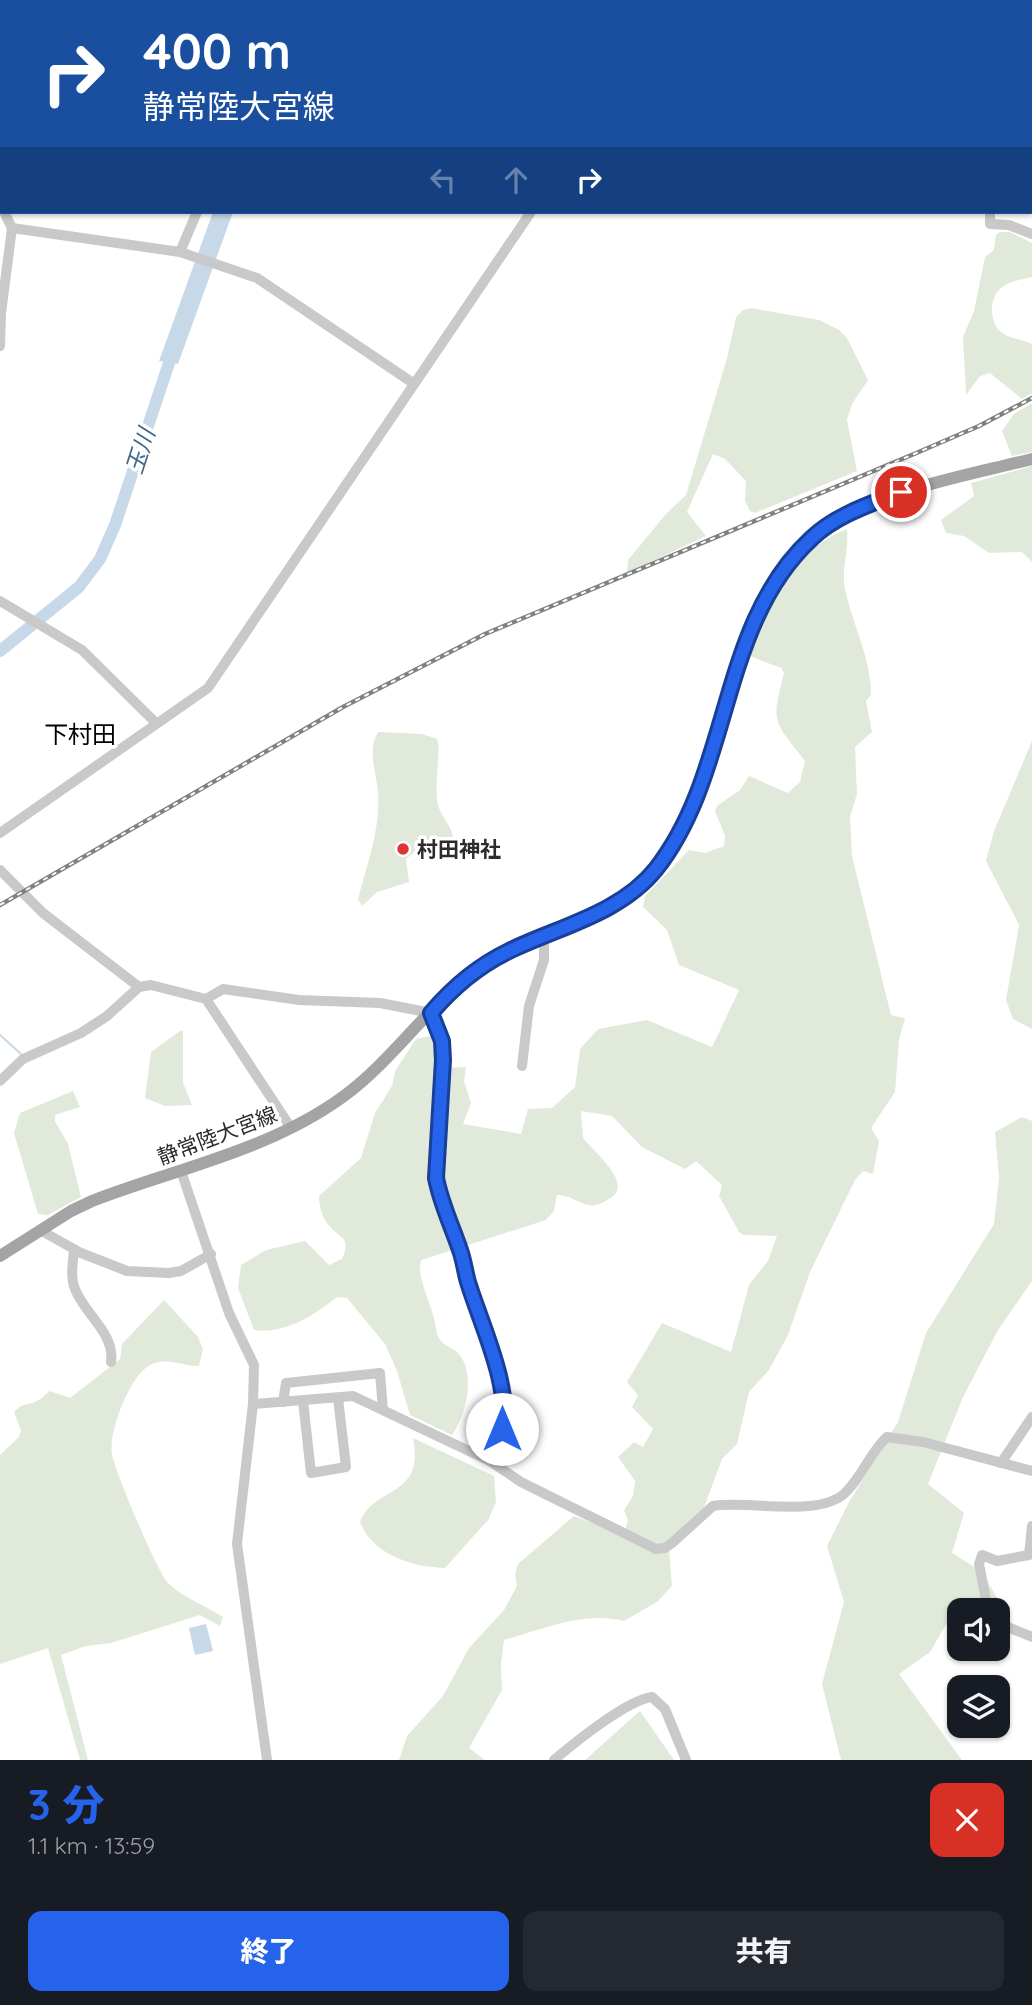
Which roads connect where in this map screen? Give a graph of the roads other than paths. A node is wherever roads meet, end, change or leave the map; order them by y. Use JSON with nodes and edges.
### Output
{"nodes":[{"id":1,"x":5,"y":214,"type":"edge"},
{"id":2,"x":196,"y":214,"type":"edge"},
{"id":3,"x":530,"y":214,"type":"edge"},
{"id":4,"x":990,"y":214,"type":"edge"},
{"id":5,"x":12,"y":228,"type":"junction"},
{"id":6,"x":1032,"y":234,"type":"edge"},
{"id":7,"x":184,"y":254,"type":"junction"},
{"id":8,"x":0,"y":312,"type":"edge"},
{"id":9,"x":0,"y":346,"type":"edge"},
{"id":10,"x":413,"y":383,"type":"junction"},
{"id":11,"x":1032,"y":459,"type":"edge"},
{"id":12,"x":0,"y":601,"type":"edge"},
{"id":13,"x":156,"y":723,"type":"junction"},
{"id":14,"x":0,"y":833,"type":"edge"},
{"id":15,"x":0,"y":870,"type":"edge"},
{"id":16,"x":544,"y":937,"type":"junction"},
{"id":17,"x":139,"y":987,"type":"junction"},
{"id":18,"x":206,"y":999,"type":"junction"},
{"id":19,"x":431,"y":1013,"type":"junction"},
{"id":20,"x":522,"y":1066,"type":"dead end"},
{"id":21,"x":0,"y":1081,"type":"edge"},
{"id":22,"x":291,"y":1128,"type":"junction"},
{"id":23,"x":181,"y":1171,"type":"junction"},
{"id":24,"x":40,"y":1230,"type":"junction"},
{"id":25,"x":74,"y":1250,"type":"junction"},
{"id":26,"x":211,"y":1254,"type":"junction"},
{"id":27,"x":0,"y":1256,"type":"edge"},
{"id":28,"x":111,"y":1362,"type":"dead end"},
{"id":29,"x":338,"y":1398,"type":"junction"},
{"id":30,"x":303,"y":1401,"type":"junction"},
{"id":31,"x":283,"y":1402,"type":"junction"},
{"id":32,"x":253,"y":1404,"type":"junction"},
{"id":33,"x":383,"y":1410,"type":"junction"},
{"id":34,"x":1032,"y":1417,"type":"edge"},
{"id":35,"x":490,"y":1461,"type":"junction"},
{"id":36,"x":1002,"y":1463,"type":"junction"},
{"id":37,"x":1032,"y":1471,"type":"edge"},
{"id":38,"x":1032,"y":1526,"type":"edge"},
{"id":39,"x":986,"y":1598,"type":"edge"},
{"id":40,"x":1010,"y":1628,"type":"edge"},
{"id":41,"x":1032,"y":1637,"type":"edge"},
{"id":42,"x":267,"y":1760,"type":"edge"},
{"id":43,"x":554,"y":1760,"type":"edge"},
{"id":44,"x":686,"y":1760,"type":"edge"}],
"edges":[{"from":1,"to":5,"type":"street"},
{"from":2,"to":7,"type":"street"},
{"from":3,"to":10,"type":"street"},
{"from":4,"to":6,"type":"street"},
{"from":5,"to":7,"type":"street"},
{"from":5,"to":8,"type":"street"},
{"from":7,"to":10,"type":"street"},
{"from":8,"to":9,"type":"street"},
{"from":10,"to":13,"type":"street"},
{"from":11,"to":16,"type":"main road","name":"静常陸大宮線"},
{"from":12,"to":13,"type":"street"},
{"from":13,"to":14,"type":"street"},
{"from":15,"to":17,"type":"street"},
{"from":16,"to":19,"type":"main road","name":"静常陸大宮線"},
{"from":16,"to":20,"type":"street"},
{"from":17,"to":18,"type":"street"},
{"from":17,"to":21,"type":"street"},
{"from":18,"to":19,"type":"street"},
{"from":18,"to":22,"type":"street"},
{"from":19,"to":22,"type":"main road","name":"静常陸大宮線"},
{"from":19,"to":35,"type":"street"},
{"from":22,"to":23,"type":"main road","name":"静常陸大宮線"},
{"from":23,"to":24,"type":"main road","name":"静常陸大宮線"},
{"from":23,"to":26,"type":"street"},
{"from":24,"to":25,"type":"street"},
{"from":24,"to":27,"type":"main road","name":"静常陸大宮線"},
{"from":25,"to":26,"type":"street"},
{"from":25,"to":28,"type":"street"},
{"from":26,"to":32,"type":"street"},
{"from":29,"to":30,"type":"street"},
{"from":29,"to":30,"type":"street"},
{"from":29,"to":33,"type":"street"},
{"from":30,"to":31,"type":"street"},
{"from":31,"to":32,"type":"street"},
{"from":31,"to":33,"type":"street"},
{"from":32,"to":42,"type":"street"},
{"from":33,"to":35,"type":"street"},
{"from":34,"to":36,"type":"street"},
{"from":35,"to":36,"type":"street"},
{"from":36,"to":37,"type":"street"},
{"from":38,"to":39,"type":"street"},
{"from":40,"to":41,"type":"street"},
{"from":43,"to":44,"type":"street"}]}
